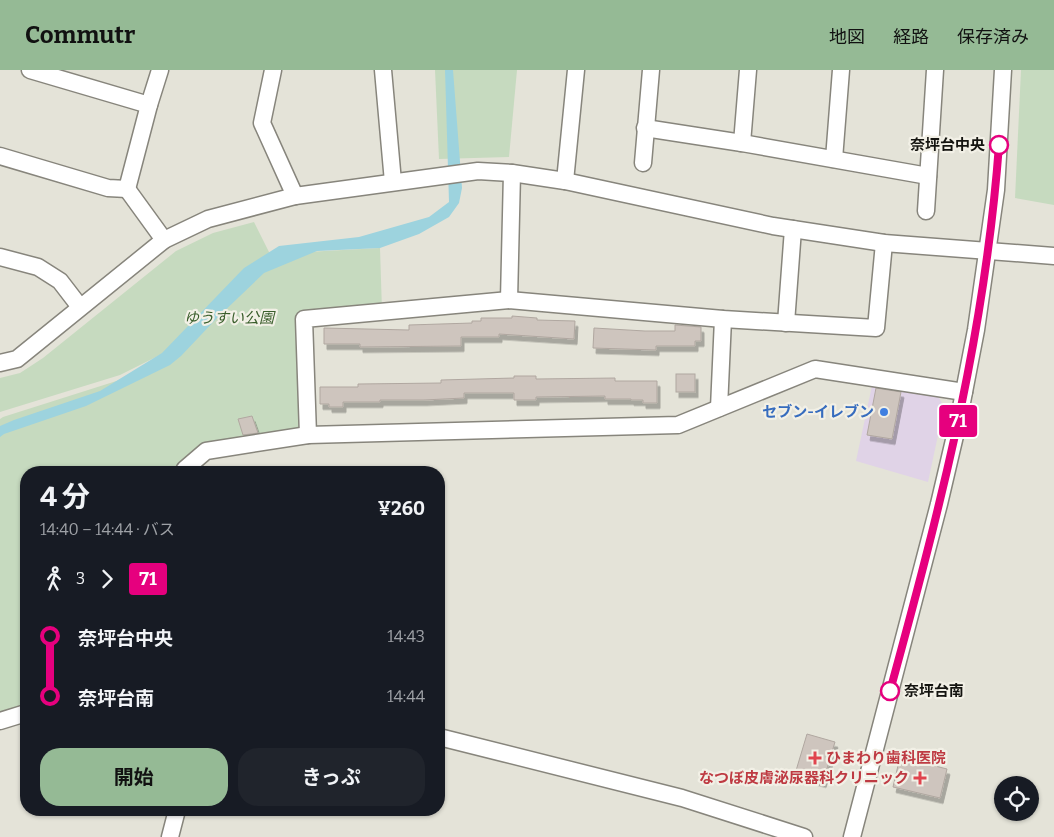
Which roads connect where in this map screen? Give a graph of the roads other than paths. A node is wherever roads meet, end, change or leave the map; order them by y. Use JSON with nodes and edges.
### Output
{"nodes":[{"id":1,"x":30,"y":70,"type":"edge"},
{"id":2,"x":160,"y":70,"type":"edge"},
{"id":3,"x":273,"y":70,"type":"edge"},
{"id":4,"x":383,"y":70,"type":"edge"},
{"id":5,"x":576,"y":70,"type":"edge"},
{"id":6,"x":651,"y":70,"type":"edge"},
{"id":7,"x":748,"y":70,"type":"edge"},
{"id":8,"x":841,"y":70,"type":"edge"},
{"id":9,"x":935,"y":70,"type":"edge"},
{"id":10,"x":1003,"y":70,"type":"edge"},
{"id":11,"x":149,"y":105,"type":"junction"},
{"id":12,"x":645,"y":128,"type":"junction"},
{"id":13,"x":742,"y":143,"type":"junction"},
{"id":14,"x":0,"y":156,"type":"edge"},
{"id":15,"x":834,"y":159,"type":"junction"},
{"id":16,"x":643,"y":162,"type":"dead end"},
{"id":17,"x":512,"y":173,"type":"junction"},
{"id":18,"x":928,"y":176,"type":"junction"},
{"id":19,"x":565,"y":181,"type":"junction"},
{"id":20,"x":393,"y":182,"type":"junction"},
{"id":21,"x":127,"y":190,"type":"junction"},
{"id":22,"x":295,"y":196,"type":"junction"},
{"id":23,"x":926,"y":211,"type":"dead end"},
{"id":24,"x":794,"y":229,"type":"junction"},
{"id":25,"x":164,"y":240,"type":"junction"},
{"id":26,"x":884,"y":243,"type":"junction"},
{"id":27,"x":988,"y":252,"type":"junction"},
{"id":28,"x":1054,"y":256,"type":"edge"},
{"id":29,"x":0,"y":257,"type":"edge"},
{"id":30,"x":509,"y":300,"type":"junction"},
{"id":31,"x":80,"y":307,"type":"junction"},
{"id":32,"x":723,"y":319,"type":"junction"},
{"id":33,"x":786,"y":323,"type":"junction"},
{"id":34,"x":0,"y":363,"type":"edge"},
{"id":35,"x":964,"y":392,"type":"junction"},
{"id":36,"x":719,"y":408,"type":"junction"},
{"id":37,"x":308,"y":436,"type":"junction"},
{"id":38,"x":188,"y":466,"type":"edge"},
{"id":39,"x":20,"y":715,"type":"edge"},
{"id":40,"x":0,"y":721,"type":"edge"},
{"id":41,"x":445,"y":739,"type":"edge"},
{"id":42,"x":175,"y":816,"type":"edge"},
{"id":43,"x":170,"y":837,"type":"edge"},
{"id":44,"x":804,"y":837,"type":"edge"},
{"id":45,"x":852,"y":837,"type":"edge"}],
"edges":[{"from":1,"to":11,"type":"street"},
{"from":2,"to":11,"type":"street"},
{"from":3,"to":22,"type":"street"},
{"from":4,"to":20,"type":"street"},
{"from":5,"to":19,"type":"street"},
{"from":6,"to":12,"type":"street"},
{"from":7,"to":13,"type":"street"},
{"from":8,"to":15,"type":"street"},
{"from":9,"to":18,"type":"street"},
{"from":10,"to":27,"type":"street"},
{"from":11,"to":21,"type":"street"},
{"from":12,"to":13,"type":"street"},
{"from":12,"to":16,"type":"street"},
{"from":13,"to":15,"type":"street"},
{"from":14,"to":21,"type":"street"},
{"from":15,"to":18,"type":"street"},
{"from":17,"to":19,"type":"street"},
{"from":17,"to":20,"type":"street"},
{"from":17,"to":30,"type":"street"},
{"from":18,"to":23,"type":"street"},
{"from":19,"to":24,"type":"street"},
{"from":20,"to":22,"type":"street"},
{"from":21,"to":25,"type":"street"},
{"from":22,"to":25,"type":"street"},
{"from":24,"to":26,"type":"street"},
{"from":24,"to":33,"type":"street"},
{"from":25,"to":31,"type":"street"},
{"from":26,"to":27,"type":"street"},
{"from":26,"to":33,"type":"street"},
{"from":27,"to":28,"type":"street"},
{"from":27,"to":35,"type":"street"},
{"from":29,"to":31,"type":"street"},
{"from":30,"to":32,"type":"street"},
{"from":30,"to":37,"type":"street"},
{"from":31,"to":34,"type":"street"},
{"from":32,"to":33,"type":"street"},
{"from":32,"to":36,"type":"street"},
{"from":35,"to":36,"type":"street"},
{"from":35,"to":45,"type":"street"},
{"from":36,"to":37,"type":"street"},
{"from":37,"to":38,"type":"street"},
{"from":39,"to":40,"type":"street"},
{"from":41,"to":44,"type":"street"},
{"from":42,"to":43,"type":"street"}]}
